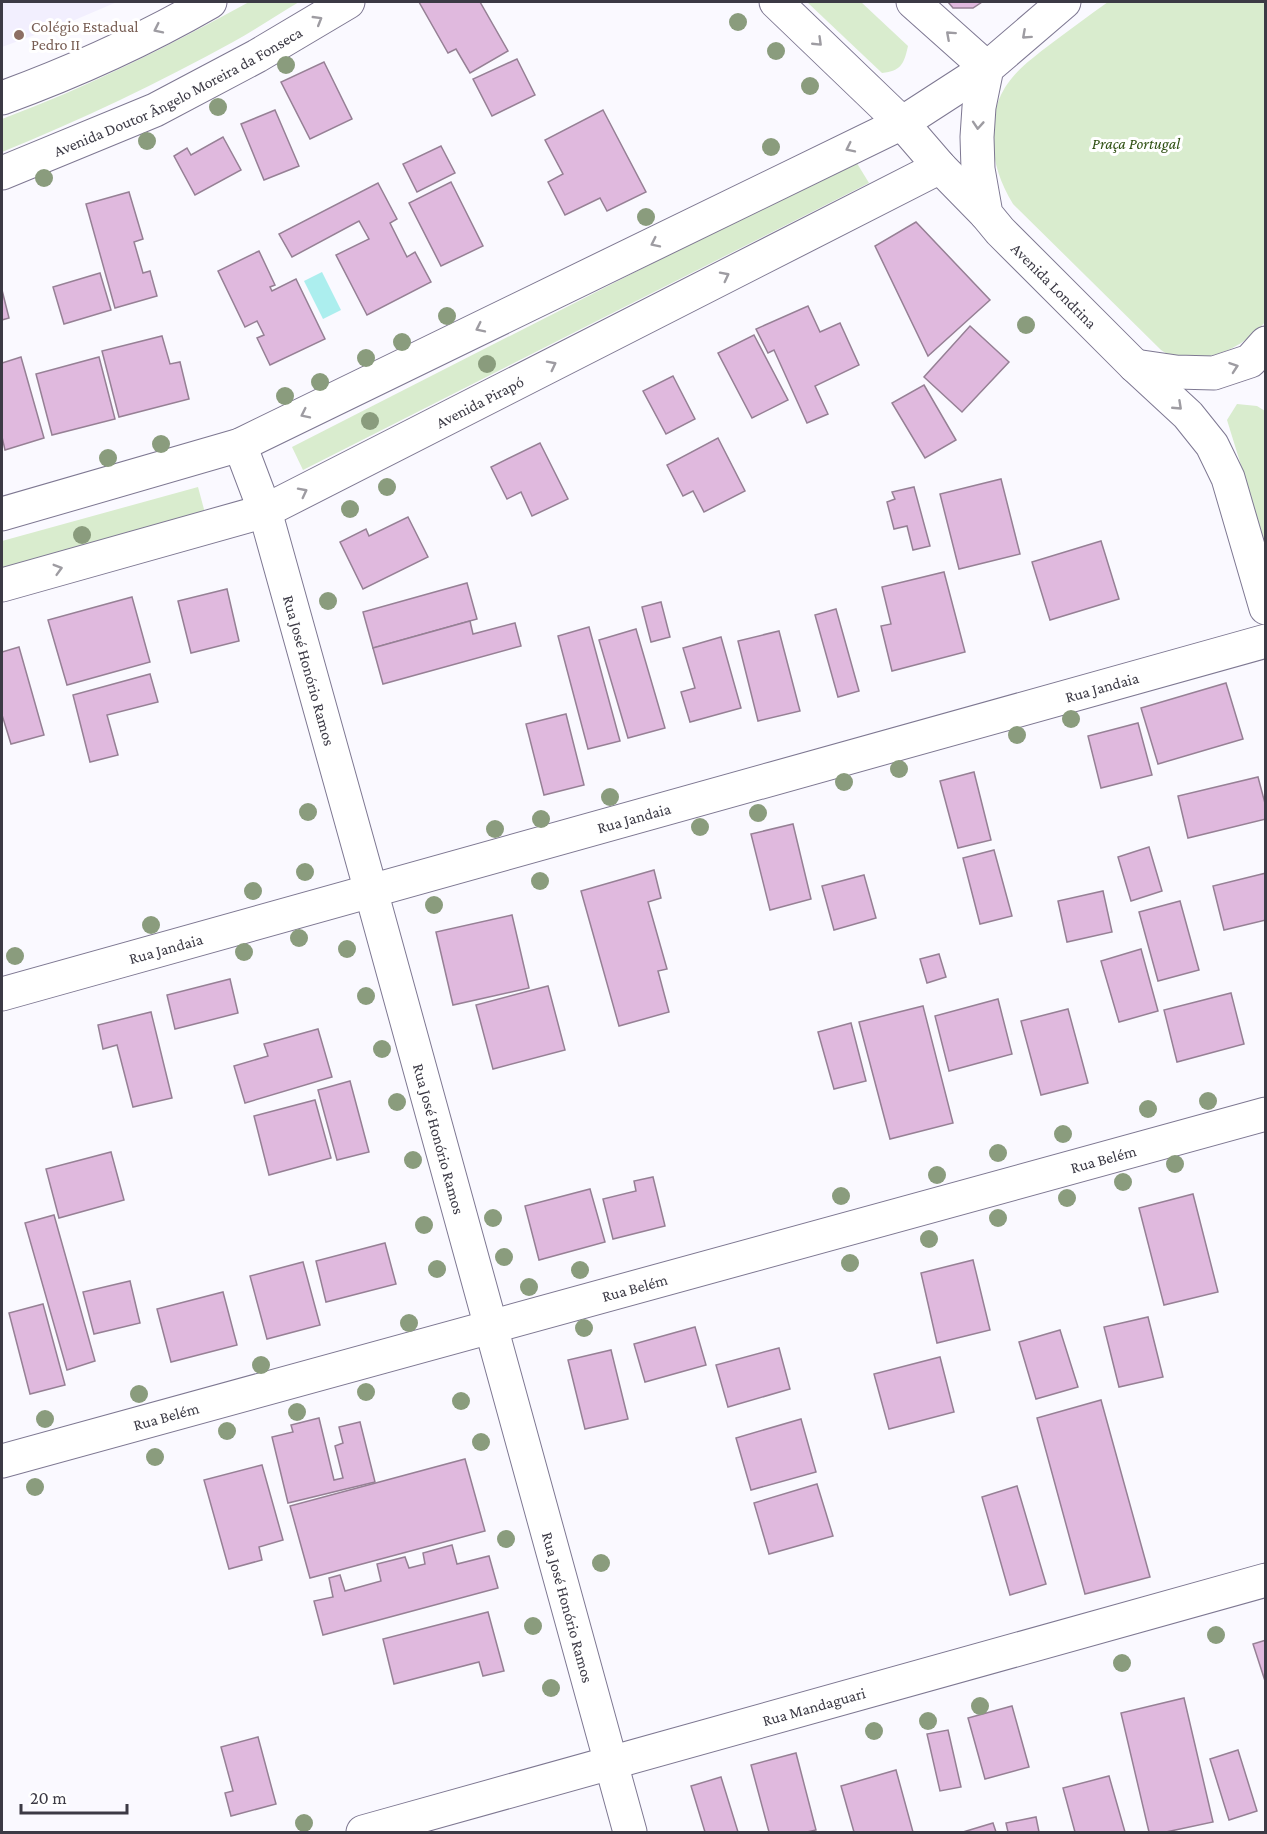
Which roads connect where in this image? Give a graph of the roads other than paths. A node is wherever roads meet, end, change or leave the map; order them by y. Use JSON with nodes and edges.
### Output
{"nodes":[{"id":1,"x":210,"y":2,"type":"edge"},
{"id":2,"x":348,"y":2,"type":"edge"},
{"id":3,"x":776,"y":2,"type":"edge"},
{"id":4,"x":913,"y":2,"type":"edge"},
{"id":5,"x":1064,"y":2,"type":"edge"},
{"id":6,"x":987,"y":68,"type":"junction"},
{"id":7,"x":2,"y":98,"type":"edge"},
{"id":8,"x":902,"y":123,"type":"junction"},
{"id":9,"x":940,"y":167,"type":"junction"},
{"id":10,"x":2,"y":172,"type":"edge"},
{"id":11,"x":986,"y":214,"type":"junction"},
{"id":12,"x":1266,"y":343,"type":"edge"},
{"id":13,"x":1135,"y":366,"type":"junction"},
{"id":14,"x":240,"y":446,"type":"junction"},
{"id":15,"x":265,"y":511,"type":"junction"},
{"id":16,"x":2,"y":514,"type":"edge"},
{"id":17,"x":2,"y":585,"type":"edge"},
{"id":18,"x":1266,"y":608,"type":"edge"},
{"id":19,"x":1266,"y":641,"type":"edge"},
{"id":20,"x":371,"y":891,"type":"junction"},
{"id":21,"x":2,"y":994,"type":"edge"},
{"id":22,"x":1266,"y":1114,"type":"edge"},
{"id":23,"x":491,"y":1327,"type":"junction"},
{"id":24,"x":2,"y":1461,"type":"edge"},
{"id":25,"x":1266,"y":1580,"type":"edge"},
{"id":26,"x":610,"y":1763,"type":"junction"},
{"id":27,"x":363,"y":1833,"type":"edge"},
{"id":28,"x":630,"y":1833,"type":"edge"}],
"edges":[{"from":1,"to":7,"type":"street","one_way":true},
{"from":10,"to":2,"type":"street","name":"Avenida Doutor Ângelo Moreira da Fonseca","one_way":true},
{"from":3,"to":8,"type":"street","name":"Avenida Londrina","one_way":true},
{"from":6,"to":4,"type":"street","one_way":true},
{"from":5,"to":6,"type":"street","one_way":true},
{"from":6,"to":8,"type":"street"},
{"from":6,"to":11,"type":"street","one_way":true},
{"from":8,"to":9,"type":"street","name":"Avenida Londrina"},
{"from":8,"to":14,"type":"street","one_way":true},
{"from":9,"to":11,"type":"street","name":"Avenida Londrina"},
{"from":15,"to":9,"type":"street","name":"Avenida Pirapó","one_way":true},
{"from":11,"to":13,"type":"street","name":"Avenida Londrina"},
{"from":13,"to":12,"type":"street","one_way":true},
{"from":13,"to":18,"type":"street","name":"Avenida Londrina","one_way":true},
{"from":14,"to":15,"type":"street","name":"Rua José Honório Ramos"},
{"from":14,"to":16,"type":"street"},
{"from":17,"to":15,"type":"street","name":"Avenida Pirapó","one_way":true},
{"from":15,"to":20,"type":"street","name":"Rua José Honório Ramos"},
{"from":19,"to":20,"type":"street","name":"Rua Jandaia"},
{"from":20,"to":21,"type":"street","name":"Rua Jandaia"},
{"from":20,"to":23,"type":"street","name":"Rua José Honório Ramos"},
{"from":22,"to":23,"type":"street","name":"Rua Belém"},
{"from":23,"to":24,"type":"street","name":"Rua Belém"},
{"from":23,"to":26,"type":"street","name":"Rua José Honório Ramos"},
{"from":25,"to":26,"type":"street","name":"Rua Mandaguari"},
{"from":26,"to":27,"type":"street","name":"Rua Mandaguari"},
{"from":26,"to":28,"type":"street","name":"Rua José Honório Ramos"}]}
